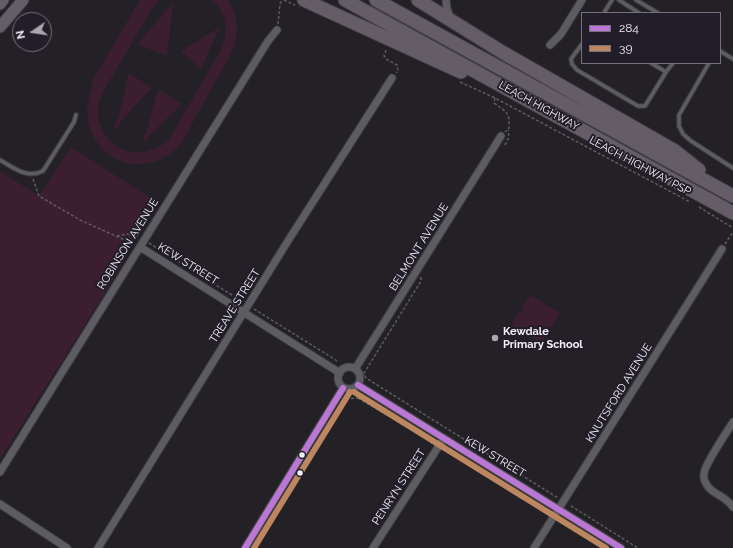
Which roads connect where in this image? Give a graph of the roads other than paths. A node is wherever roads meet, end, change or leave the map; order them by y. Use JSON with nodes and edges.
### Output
{"nodes":[{"id":1,"x":3,"y":0,"type":"edge"},
{"id":2,"x":23,"y":0,"type":"edge"},
{"id":3,"x":345,"y":0,"type":"edge"},
{"id":4,"x":376,"y":0,"type":"edge"},
{"id":5,"x":418,"y":0,"type":"edge"},
{"id":6,"x":446,"y":0,"type":"edge"},
{"id":7,"x":582,"y":0,"type":"edge"},
{"id":8,"x":612,"y":0,"type":"edge"},
{"id":9,"x":619,"y":0,"type":"edge"},
{"id":10,"x":636,"y":0,"type":"edge"},
{"id":11,"x":301,"y":3,"type":"edge"},
{"id":12,"x":0,"y":4,"type":"edge"},
{"id":13,"x":605,"y":12,"type":"edge"},
{"id":14,"x":637,"y":12,"type":"edge"},
{"id":15,"x":656,"y":12,"type":"edge"},
{"id":16,"x":451,"y":20,"type":"junction"},
{"id":17,"x":0,"y":27,"type":"edge"},
{"id":18,"x":277,"y":30,"type":"road end"},
{"id":19,"x":550,"y":45,"type":"dead end"},
{"id":20,"x":581,"y":45,"type":"edge"},
{"id":21,"x":721,"y":52,"type":"edge"},
{"id":22,"x":733,"y":59,"type":"edge"},
{"id":23,"x":653,"y":64,"type":"edge"},
{"id":24,"x":672,"y":64,"type":"edge"},
{"id":25,"x":707,"y":64,"type":"edge"},
{"id":26,"x":666,"y":72,"type":"junction"},
{"id":27,"x":392,"y":78,"type":"road end"},
{"id":28,"x":76,"y":115,"type":"dead end"},
{"id":29,"x":558,"y":117,"type":"junction"},
{"id":30,"x":501,"y":136,"type":"road end"},
{"id":31,"x":0,"y":160,"type":"edge"},
{"id":32,"x":733,"y":168,"type":"edge"},
{"id":33,"x":733,"y":195,"type":"edge"},
{"id":34,"x":733,"y":213,"type":"edge"},
{"id":35,"x":140,"y":247,"type":"junction"},
{"id":36,"x":722,"y":249,"type":"road end"},
{"id":37,"x":244,"y":312,"type":"junction"},
{"id":38,"x":355,"y":369,"type":"junction"},
{"id":39,"x":340,"y":373,"type":"junction"},
{"id":40,"x":358,"y":385,"type":"junction"},
{"id":41,"x":344,"y":388,"type":"junction"},
{"id":42,"x":733,"y":422,"type":"edge"},
{"id":43,"x":444,"y":438,"type":"junction"},
{"id":44,"x":0,"y":472,"type":"edge"},
{"id":45,"x":0,"y":504,"type":"edge"},
{"id":46,"x":733,"y":508,"type":"edge"},
{"id":47,"x":559,"y":509,"type":"junction"},
{"id":48,"x":67,"y":548,"type":"edge"},
{"id":49,"x":98,"y":548,"type":"edge"},
{"id":50,"x":245,"y":548,"type":"edge"},
{"id":51,"x":373,"y":548,"type":"edge"},
{"id":52,"x":534,"y":548,"type":"edge"},
{"id":53,"x":622,"y":548,"type":"edge"}],
"edges":[{"from":1,"to":12,"type":"main road"},
{"from":2,"to":17,"type":"main road"},
{"from":3,"to":29,"type":"highway","name":"LEACH HIGHWAY"},
{"from":4,"to":33,"type":"highway","name":"LEACH HIGHWAY"},
{"from":5,"to":16,"type":"highway"},
{"from":6,"to":16,"type":"street"},
{"from":7,"to":19,"type":"street"},
{"from":8,"to":13,"type":"lane"},
{"from":9,"to":14,"type":"lane"},
{"from":10,"to":15,"type":"lane"},
{"from":11,"to":29,"type":"highway"},
{"from":16,"to":33,"type":"highway"},
{"from":18,"to":35,"type":"street","name":"ROBINSON AVENUE"},
{"from":20,"to":26,"type":"lane"},
{"from":21,"to":22,"type":"lane"},
{"from":23,"to":26,"type":"lane"},
{"from":24,"to":26,"type":"lane"},
{"from":25,"to":32,"type":"lane"},
{"from":27,"to":37,"type":"street","name":"TREAVE STREET"},
{"from":28,"to":31,"type":"lane"},
{"from":29,"to":34,"type":"highway","name":"LEACH HIGHWAY"},
{"from":30,"to":38,"type":"street","name":"BELMONT AVENUE"},
{"from":35,"to":37,"type":"street","name":"KEW STREET"},
{"from":35,"to":44,"type":"street","name":"ROBINSON AVENUE"},
{"from":36,"to":47,"type":"street","name":"KNUTSFORD AVENUE"},
{"from":37,"to":39,"type":"street","name":"KEW STREET"},
{"from":37,"to":49,"type":"street","name":"TREAVE STREET"},
{"from":38,"to":39,"type":"street"},
{"from":38,"to":40,"type":"street"},
{"from":39,"to":41,"type":"street"},
{"from":40,"to":41,"type":"street"},
{"from":40,"to":43,"type":"street","name":"KEW STREET"},
{"from":41,"to":50,"type":"street"},
{"from":42,"to":46,"type":"street"},
{"from":43,"to":47,"type":"street","name":"KEW STREET"},
{"from":43,"to":51,"type":"street","name":"PENRYN STREET"},
{"from":45,"to":48,"type":"street"},
{"from":47,"to":52,"type":"street","name":"KNUTSFORD AVENUE"},
{"from":47,"to":53,"type":"street","name":"KEW STREET"}]}
